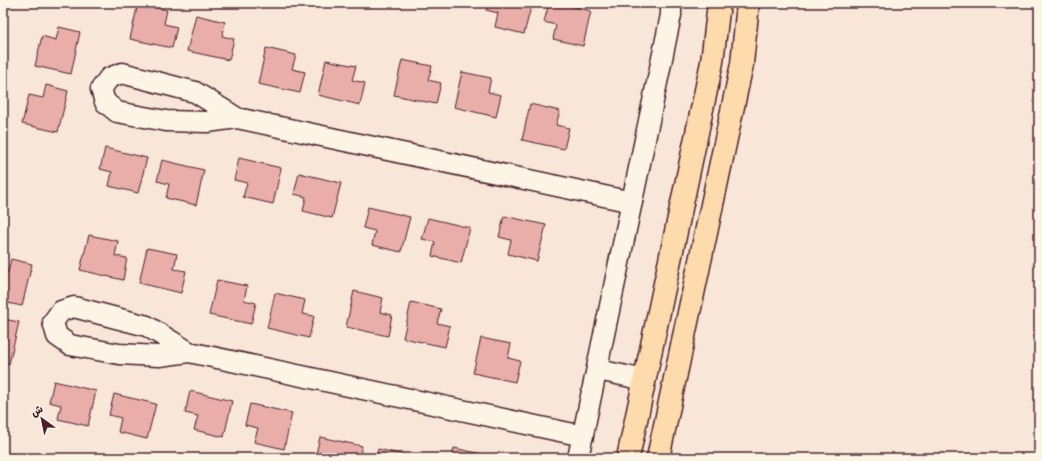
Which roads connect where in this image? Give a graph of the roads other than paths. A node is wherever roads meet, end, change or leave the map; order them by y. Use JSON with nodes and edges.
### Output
{"nodes":[{"id":1,"x":671,"y":3,"type":"edge"},
{"id":2,"x":719,"y":3,"type":"edge"},
{"id":3,"x":748,"y":3,"type":"edge"},
{"id":4,"x":236,"y":118,"type":"junction"},
{"id":5,"x":632,"y":202,"type":"junction"},
{"id":6,"x":189,"y":352,"type":"junction"},
{"id":7,"x":598,"y":370,"type":"junction"},
{"id":8,"x":645,"y":380,"type":"junction"},
{"id":9,"x":583,"y":436,"type":"junction"},
{"id":10,"x":578,"y":458,"type":"edge"},
{"id":11,"x":628,"y":458,"type":"edge"},
{"id":12,"x":658,"y":458,"type":"edge"}],
"edges":[{"from":1,"to":5,"type":"street"},
{"from":2,"to":8,"type":"main road"},
{"from":3,"to":12,"type":"main road"},
{"from":4,"to":4,"type":"street"},
{"from":4,"to":5,"type":"street"},
{"from":5,"to":7,"type":"street"},
{"from":6,"to":6,"type":"street"},
{"from":6,"to":9,"type":"street"},
{"from":7,"to":8,"type":"street"},
{"from":7,"to":9,"type":"street"},
{"from":8,"to":11,"type":"main road"},
{"from":9,"to":10,"type":"street"}]}
